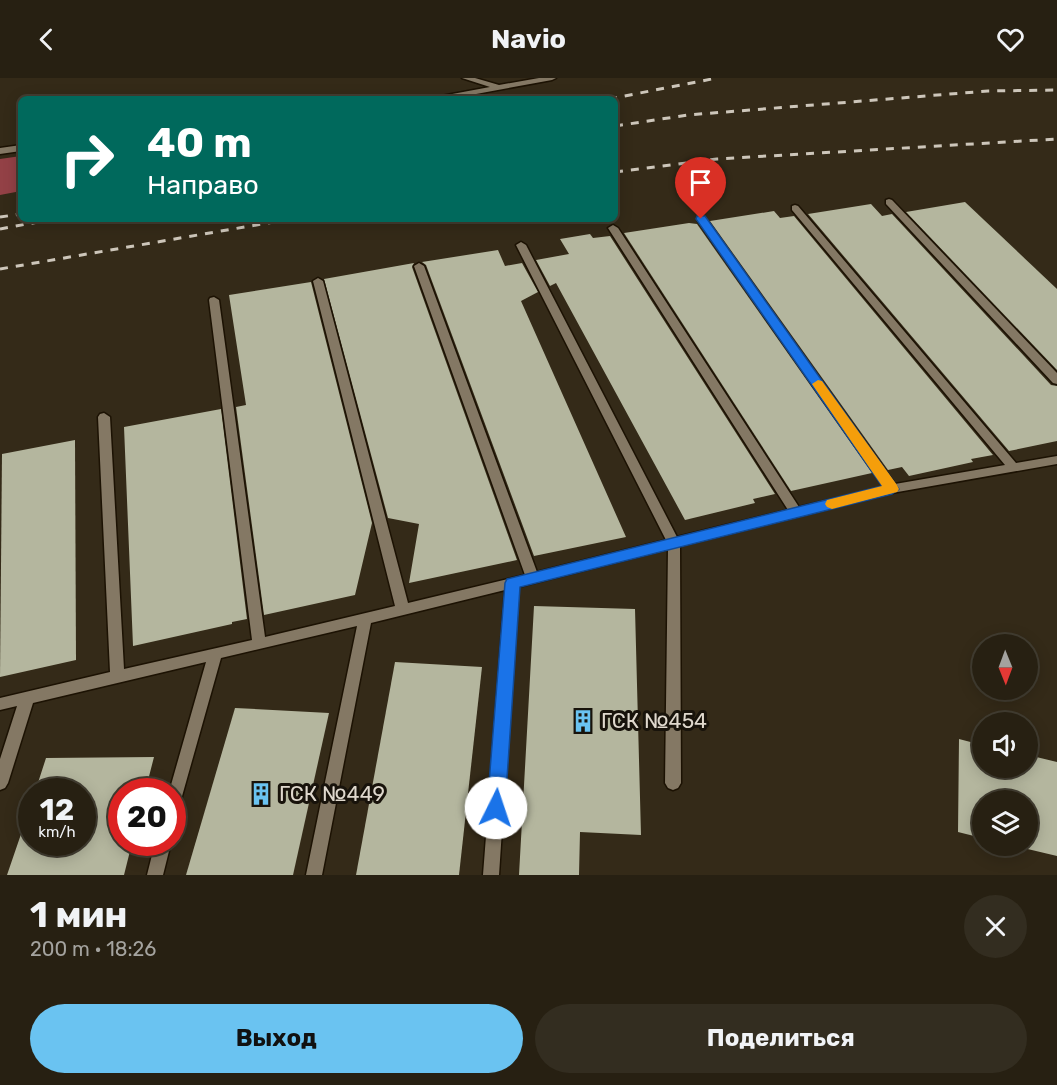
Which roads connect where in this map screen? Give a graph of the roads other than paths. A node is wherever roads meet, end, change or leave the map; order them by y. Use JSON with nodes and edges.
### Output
{"nodes":[{"id":1,"x":466,"y":78,"type":"edge"},
{"id":2,"x":552,"y":78,"type":"edge"},
{"id":3,"x":500,"y":87,"type":"junction"},
{"id":4,"x":452,"y":96,"type":"edge"},
{"id":5,"x":18,"y":148,"type":"edge"},
{"id":6,"x":0,"y":151,"type":"edge"},
{"id":7,"x":889,"y":202,"type":"dead end"},
{"id":8,"x":795,"y":208,"type":"dead end"},
{"id":9,"x":701,"y":219,"type":"dead end"},
{"id":10,"x":613,"y":228,"type":"dead end"},
{"id":11,"x":521,"y":244,"type":"dead end"},
{"id":12,"x":419,"y":266,"type":"dead end"},
{"id":13,"x":318,"y":281,"type":"dead end"},
{"id":14,"x":214,"y":300,"type":"dead end"},
{"id":15,"x":1057,"y":380,"type":"edge"},
{"id":16,"x":104,"y":417,"type":"dead end"},
{"id":17,"x":1057,"y":460,"type":"edge"},
{"id":18,"x":1014,"y":468,"type":"junction"},
{"id":19,"x":892,"y":489,"type":"junction"},
{"id":20,"x":796,"y":512,"type":"junction"},
{"id":21,"x":674,"y":543,"type":"junction"},
{"id":22,"x":533,"y":578,"type":"junction"},
{"id":23,"x":512,"y":583,"type":"junction"},
{"id":24,"x":403,"y":610,"type":"junction"},
{"id":25,"x":365,"y":619,"type":"junction"},
{"id":26,"x":260,"y":644,"type":"junction"},
{"id":27,"x":215,"y":655,"type":"junction"},
{"id":28,"x":117,"y":678,"type":"junction"},
{"id":29,"x":27,"y":698,"type":"junction"},
{"id":30,"x":0,"y":704,"type":"edge"},
{"id":31,"x":181,"y":778,"type":"edge"},
{"id":32,"x":0,"y":783,"type":"edge"},
{"id":33,"x":673,"y":783,"type":"dead end"},
{"id":34,"x":159,"y":856,"type":"edge"},
{"id":35,"x":154,"y":875,"type":"edge"},
{"id":36,"x":314,"y":875,"type":"edge"},
{"id":37,"x":491,"y":875,"type":"edge"}],
"edges":[{"from":1,"to":3,"type":"lane"},
{"from":2,"to":3,"type":"lane"},
{"from":3,"to":4,"type":"lane"},
{"from":5,"to":6,"type":"lane"},
{"from":7,"to":15,"type":"lane"},
{"from":8,"to":18,"type":"lane"},
{"from":9,"to":19,"type":"lane"},
{"from":10,"to":20,"type":"lane"},
{"from":11,"to":21,"type":"lane"},
{"from":12,"to":22,"type":"lane"},
{"from":13,"to":24,"type":"lane"},
{"from":14,"to":26,"type":"lane"},
{"from":16,"to":28,"type":"lane"},
{"from":17,"to":18,"type":"lane"},
{"from":18,"to":19,"type":"lane"},
{"from":19,"to":20,"type":"lane"},
{"from":20,"to":21,"type":"lane"},
{"from":21,"to":22,"type":"lane"},
{"from":21,"to":33,"type":"lane"},
{"from":22,"to":23,"type":"lane"},
{"from":23,"to":24,"type":"lane"},
{"from":23,"to":37,"type":"lane"},
{"from":24,"to":25,"type":"lane"},
{"from":25,"to":26,"type":"lane"},
{"from":25,"to":36,"type":"lane"},
{"from":26,"to":27,"type":"lane"},
{"from":27,"to":28,"type":"lane"},
{"from":27,"to":31,"type":"lane"},
{"from":28,"to":29,"type":"lane"},
{"from":29,"to":30,"type":"lane"},
{"from":29,"to":32,"type":"lane"},
{"from":34,"to":35,"type":"lane"}]}
